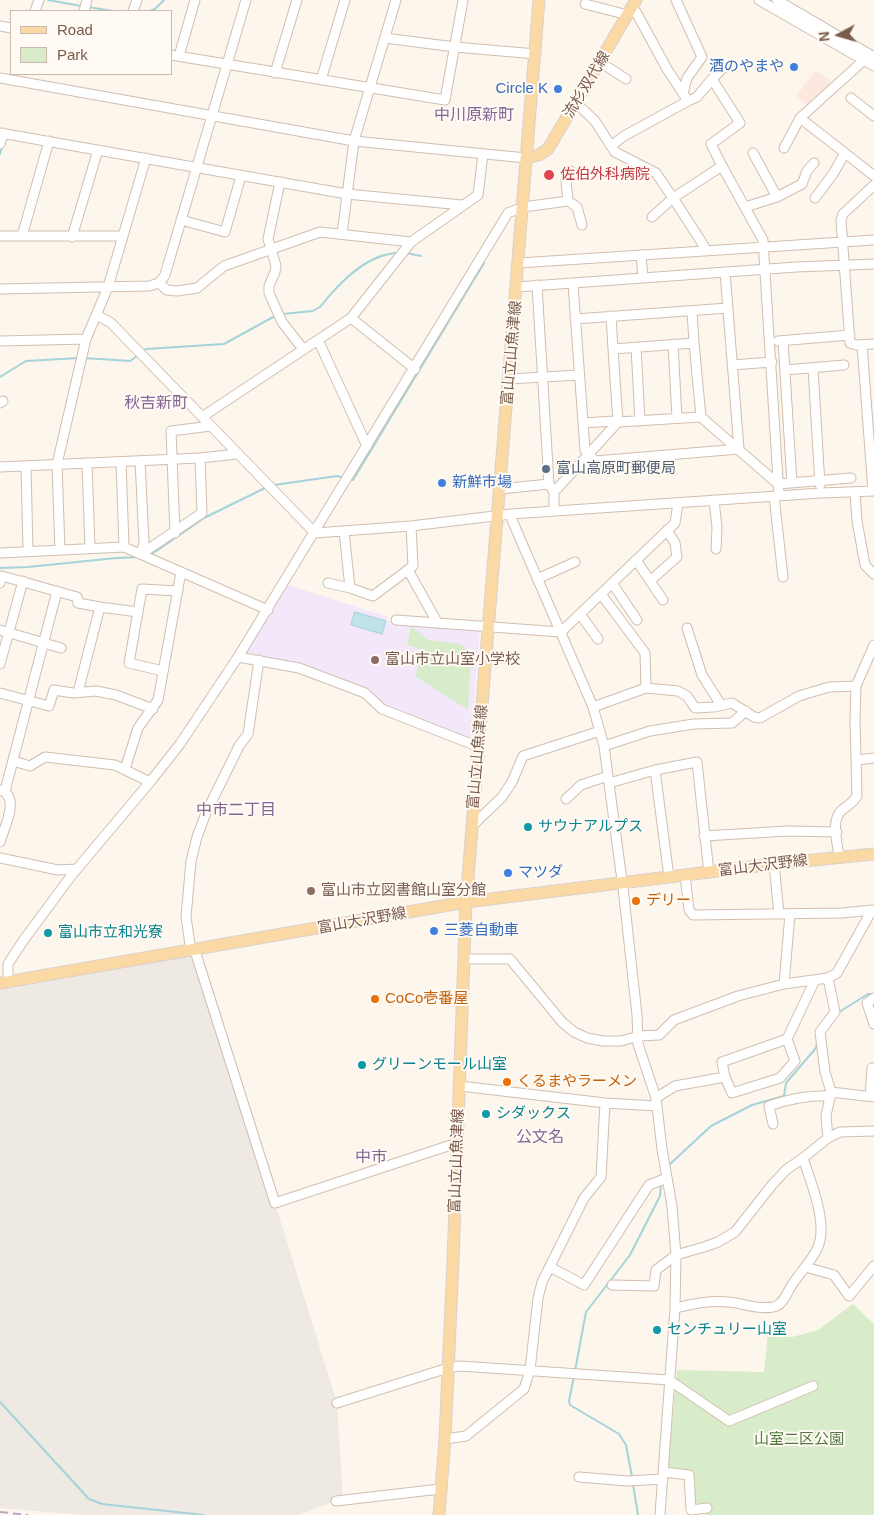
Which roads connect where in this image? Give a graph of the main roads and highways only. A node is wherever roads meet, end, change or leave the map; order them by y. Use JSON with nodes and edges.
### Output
{"nodes":[{"id":1,"x":539,"y":0,"type":"edge"},
{"id":2,"x":632,"y":8,"type":"edge"},
{"id":3,"x":526,"y":158,"type":"junction"},
{"id":4,"x":874,"y":854,"type":"edge"},
{"id":5,"x":466,"y":902,"type":"junction"},
{"id":6,"x":4,"y":983,"type":"edge"},
{"id":7,"x":439,"y":1515,"type":"edge"}],
"edges":[{"from":1,"to":3,"type":"main road","name":"富山立山魚津線"},
{"from":2,"to":3,"type":"main road","name":"流杉双代線"},
{"from":3,"to":5,"type":"main road","name":"富山立山魚津線"},
{"from":4,"to":5,"type":"main road","name":"富山大沢野線"},
{"from":5,"to":6,"type":"main road","name":"富山大沢野線"},
{"from":5,"to":7,"type":"main road","name":"富山立山魚津線"}]}
